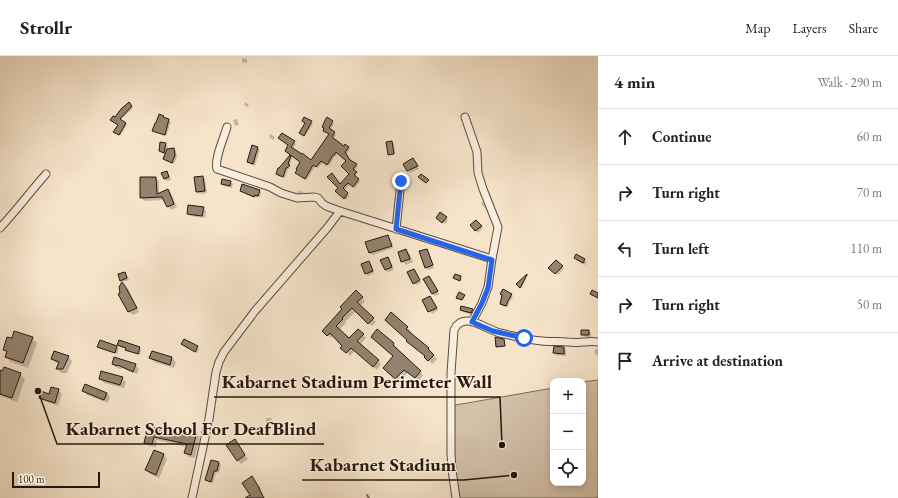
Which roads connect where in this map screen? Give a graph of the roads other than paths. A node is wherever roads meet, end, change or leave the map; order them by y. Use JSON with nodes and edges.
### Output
{"nodes":[{"id":1,"x":465,"y":118,"type":"dead end"},
{"id":2,"x":227,"y":127,"type":"dead end"},
{"id":3,"x":46,"y":174,"type":"dead end"},
{"id":4,"x":401,"y":181,"type":"dead end"},
{"id":5,"x":340,"y":211,"type":"junction"},
{"id":6,"x":0,"y":228,"type":"edge"},
{"id":7,"x":396,"y":229,"type":"junction"},
{"id":8,"x":492,"y":260,"type":"junction"},
{"id":9,"x":472,"y":322,"type":"junction"},
{"id":10,"x":598,"y":342,"type":"edge"},
{"id":11,"x":192,"y":498,"type":"edge"},
{"id":12,"x":456,"y":498,"type":"edge"}],
"edges":[{"from":1,"to":8,"type":"street"},
{"from":2,"to":5,"type":"street"},
{"from":3,"to":6,"type":"street"},
{"from":4,"to":7,"type":"street"},
{"from":5,"to":7,"type":"street"},
{"from":5,"to":11,"type":"street"},
{"from":7,"to":8,"type":"street"},
{"from":8,"to":9,"type":"street"},
{"from":9,"to":10,"type":"street"},
{"from":9,"to":12,"type":"street"}]}
